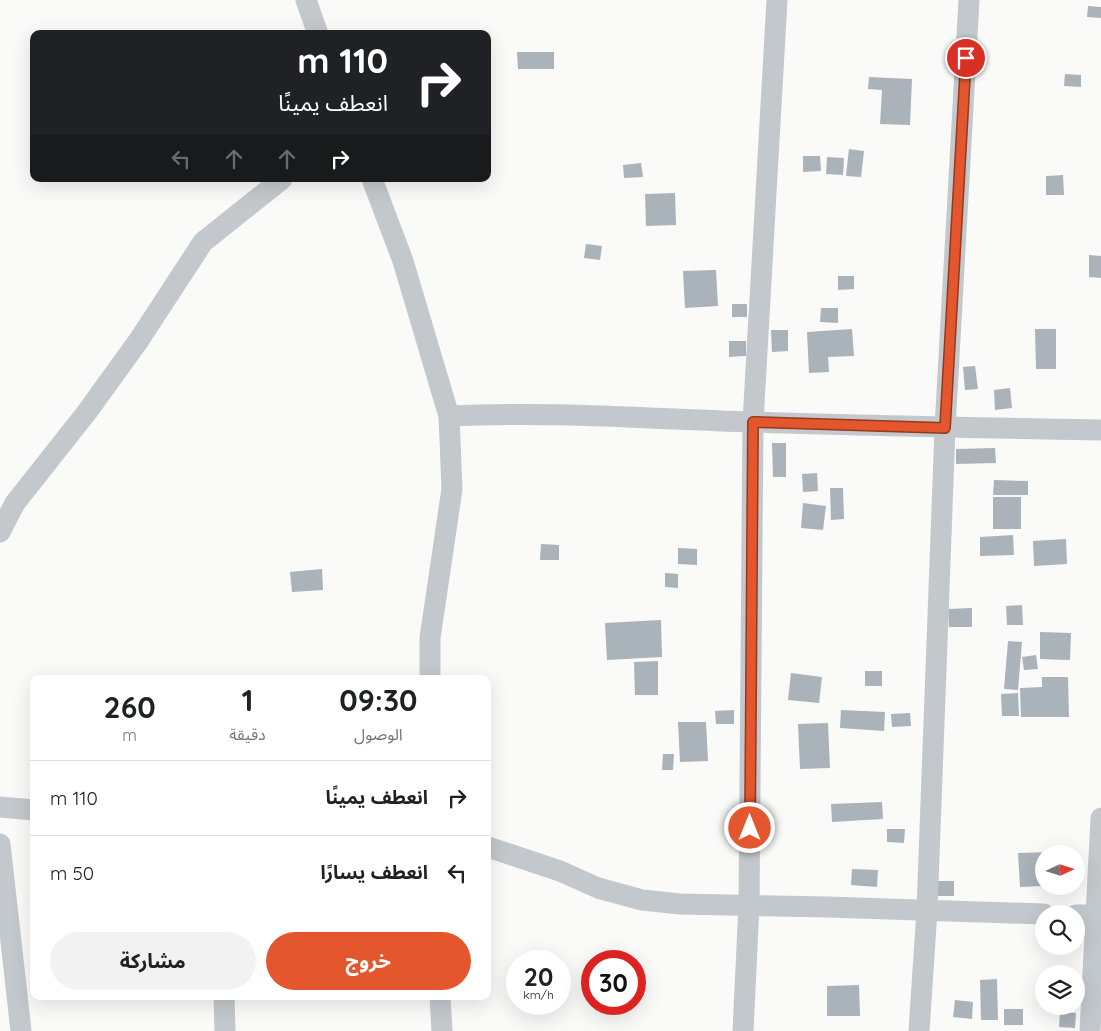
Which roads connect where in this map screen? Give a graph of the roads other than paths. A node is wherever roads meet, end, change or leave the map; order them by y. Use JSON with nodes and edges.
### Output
{"nodes":[{"id":1,"x":306,"y":0,"type":"edge"},
{"id":2,"x":777,"y":0,"type":"edge"},
{"id":3,"x":969,"y":0,"type":"edge"},
{"id":4,"x":317,"y":30,"type":"edge"},
{"id":5,"x":278,"y":182,"type":"edge"},
{"id":6,"x":373,"y":182,"type":"edge"},
{"id":7,"x":449,"y":416,"type":"junction"},
{"id":8,"x":753,"y":422,"type":"junction"},
{"id":9,"x":945,"y":428,"type":"junction"},
{"id":10,"x":1101,"y":430,"type":"edge"},
{"id":11,"x":0,"y":532,"type":"edge"},
{"id":12,"x":430,"y":675,"type":"edge"},
{"id":13,"x":0,"y":807,"type":"edge"},
{"id":14,"x":30,"y":810,"type":"edge"},
{"id":15,"x":1101,"y":818,"type":"edge"},
{"id":16,"x":0,"y":844,"type":"edge"},
{"id":17,"x":491,"y":848,"type":"edge"},
{"id":18,"x":749,"y":905,"type":"junction"},
{"id":19,"x":927,"y":910,"type":"junction"},
{"id":20,"x":1035,"y":914,"type":"edge"},
{"id":21,"x":1091,"y":915,"type":"edge"},
{"id":22,"x":224,"y":1000,"type":"edge"},
{"id":23,"x":440,"y":1000,"type":"edge"},
{"id":24,"x":20,"y":1031,"type":"edge"},
{"id":25,"x":225,"y":1031,"type":"edge"},
{"id":26,"x":442,"y":1031,"type":"edge"},
{"id":27,"x":743,"y":1031,"type":"edge"},
{"id":28,"x":919,"y":1031,"type":"edge"},
{"id":29,"x":1090,"y":1031,"type":"edge"}],
"edges":[{"from":1,"to":4,"type":"street"},
{"from":2,"to":8,"type":"street"},
{"from":3,"to":9,"type":"street"},
{"from":5,"to":11,"type":"street"},
{"from":6,"to":7,"type":"street"},
{"from":7,"to":8,"type":"street"},
{"from":7,"to":12,"type":"street"},
{"from":8,"to":9,"type":"street"},
{"from":8,"to":18,"type":"street"},
{"from":9,"to":10,"type":"street"},
{"from":9,"to":19,"type":"street"},
{"from":13,"to":14,"type":"street"},
{"from":15,"to":21,"type":"street"},
{"from":16,"to":24,"type":"street"},
{"from":17,"to":18,"type":"street"},
{"from":18,"to":19,"type":"street"},
{"from":18,"to":27,"type":"street"},
{"from":19,"to":20,"type":"street"},
{"from":19,"to":28,"type":"street"},
{"from":21,"to":29,"type":"street"},
{"from":22,"to":25,"type":"street"},
{"from":23,"to":26,"type":"street"}]}
